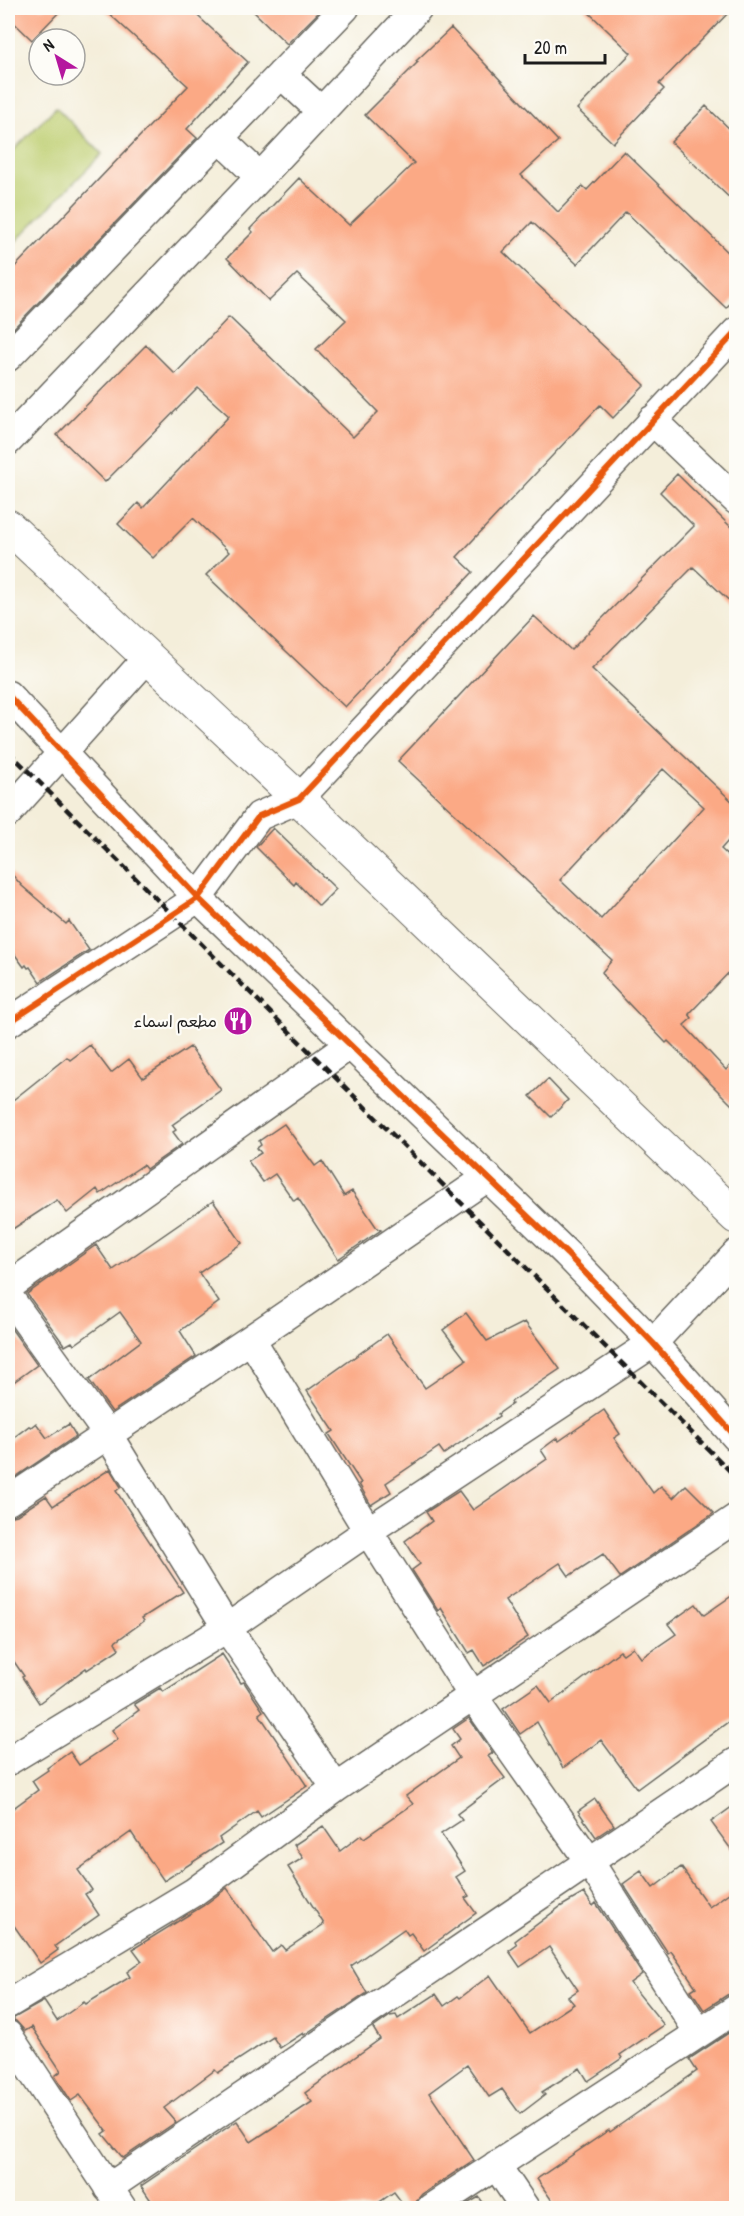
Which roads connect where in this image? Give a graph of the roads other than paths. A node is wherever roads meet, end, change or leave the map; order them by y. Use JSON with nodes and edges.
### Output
{"nodes":[{"id":1,"x":345,"y":8,"type":"edge"},
{"id":2,"x":418,"y":8,"type":"edge"},
{"id":3,"x":281,"y":74,"type":"junction"},
{"id":4,"x":321,"y":111,"type":"junction"},
{"id":5,"x":219,"y":138,"type":"junction"},
{"id":6,"x":260,"y":177,"type":"junction"},
{"id":7,"x":736,"y":332,"type":"edge"},
{"id":8,"x":8,"y":357,"type":"edge"},
{"id":9,"x":652,"y":420,"type":"junction"},
{"id":10,"x":8,"y":441,"type":"edge"},
{"id":11,"x":736,"y":500,"type":"edge"},
{"id":12,"x":8,"y":525,"type":"edge"},
{"id":13,"x":148,"y":657,"type":"junction"},
{"id":14,"x":8,"y":696,"type":"edge"},
{"id":15,"x":62,"y":754,"type":"junction"},
{"id":16,"x":299,"y":799,"type":"junction"},
{"id":17,"x":8,"y":813,"type":"edge"},
{"id":18,"x":198,"y":898,"type":"junction"},
{"id":19,"x":8,"y":1023,"type":"edge"},
{"id":20,"x":351,"y":1044,"type":"junction"},
{"id":21,"x":488,"y":1177,"type":"junction"},
{"id":22,"x":736,"y":1217,"type":"edge"},
{"id":23,"x":736,"y":1254,"type":"edge"},
{"id":24,"x":8,"y":1287,"type":"edge"},
{"id":25,"x":8,"y":1296,"type":"edge"},
{"id":26,"x":251,"y":1339,"type":"junction"},
{"id":27,"x":653,"y":1343,"type":"junction"},
{"id":28,"x":108,"y":1435,"type":"junction"},
{"id":29,"x":736,"y":1437,"type":"edge"},
{"id":30,"x":8,"y":1501,"type":"edge"},
{"id":31,"x":736,"y":1518,"type":"edge"},
{"id":32,"x":368,"y":1531,"type":"junction"},
{"id":33,"x":227,"y":1628,"type":"junction"},
{"id":34,"x":473,"y":1696,"type":"junction"},
{"id":35,"x":8,"y":1761,"type":"edge"},
{"id":36,"x":736,"y":1762,"type":"edge"},
{"id":37,"x":336,"y":1788,"type":"junction"},
{"id":38,"x":589,"y":1861,"type":"junction"},
{"id":39,"x":8,"y":2004,"type":"edge"},
{"id":40,"x":736,"y":2009,"type":"edge"},
{"id":41,"x":699,"y":2033,"type":"junction"},
{"id":42,"x":8,"y":2035,"type":"edge"},
{"id":43,"x":496,"y":2165,"type":"junction"},
{"id":44,"x":115,"y":2198,"type":"edge"},
{"id":45,"x":431,"y":2208,"type":"edge"},
{"id":46,"x":525,"y":2208,"type":"edge"}],
"edges":[{"from":1,"to":3,"type":"street"},
{"from":2,"to":4,"type":"street"},
{"from":3,"to":4,"type":"street"},
{"from":3,"to":5,"type":"street"},
{"from":4,"to":6,"type":"street"},
{"from":5,"to":6,"type":"street"},
{"from":5,"to":8,"type":"street"},
{"from":6,"to":10,"type":"street"},
{"from":7,"to":9,"type":"street"},
{"from":9,"to":11,"type":"street"},
{"from":9,"to":16,"type":"street"},
{"from":12,"to":13,"type":"street"},
{"from":13,"to":15,"type":"street"},
{"from":13,"to":16,"type":"street"},
{"from":14,"to":15,"type":"street"},
{"from":15,"to":17,"type":"street"},
{"from":15,"to":18,"type":"street"},
{"from":16,"to":18,"type":"street"},
{"from":16,"to":22,"type":"street"},
{"from":18,"to":19,"type":"street"},
{"from":18,"to":20,"type":"street"},
{"from":20,"to":21,"type":"street"},
{"from":20,"to":24,"type":"street"},
{"from":21,"to":26,"type":"street"},
{"from":21,"to":27,"type":"street"},
{"from":23,"to":27,"type":"street"},
{"from":25,"to":28,"type":"street"},
{"from":26,"to":28,"type":"street"},
{"from":26,"to":32,"type":"street"},
{"from":27,"to":29,"type":"street"},
{"from":27,"to":32,"type":"street"},
{"from":28,"to":30,"type":"street"},
{"from":28,"to":33,"type":"street"},
{"from":31,"to":34,"type":"street"},
{"from":32,"to":33,"type":"street"},
{"from":32,"to":34,"type":"street"},
{"from":33,"to":35,"type":"street"},
{"from":33,"to":37,"type":"street"},
{"from":34,"to":37,"type":"street"},
{"from":34,"to":38,"type":"street"},
{"from":36,"to":38,"type":"street"},
{"from":37,"to":39,"type":"street"},
{"from":38,"to":41,"type":"street"},
{"from":38,"to":44,"type":"street"},
{"from":40,"to":41,"type":"street"},
{"from":41,"to":43,"type":"street"},
{"from":42,"to":44,"type":"street"},
{"from":43,"to":45,"type":"street"},
{"from":43,"to":46,"type":"street"}]}
